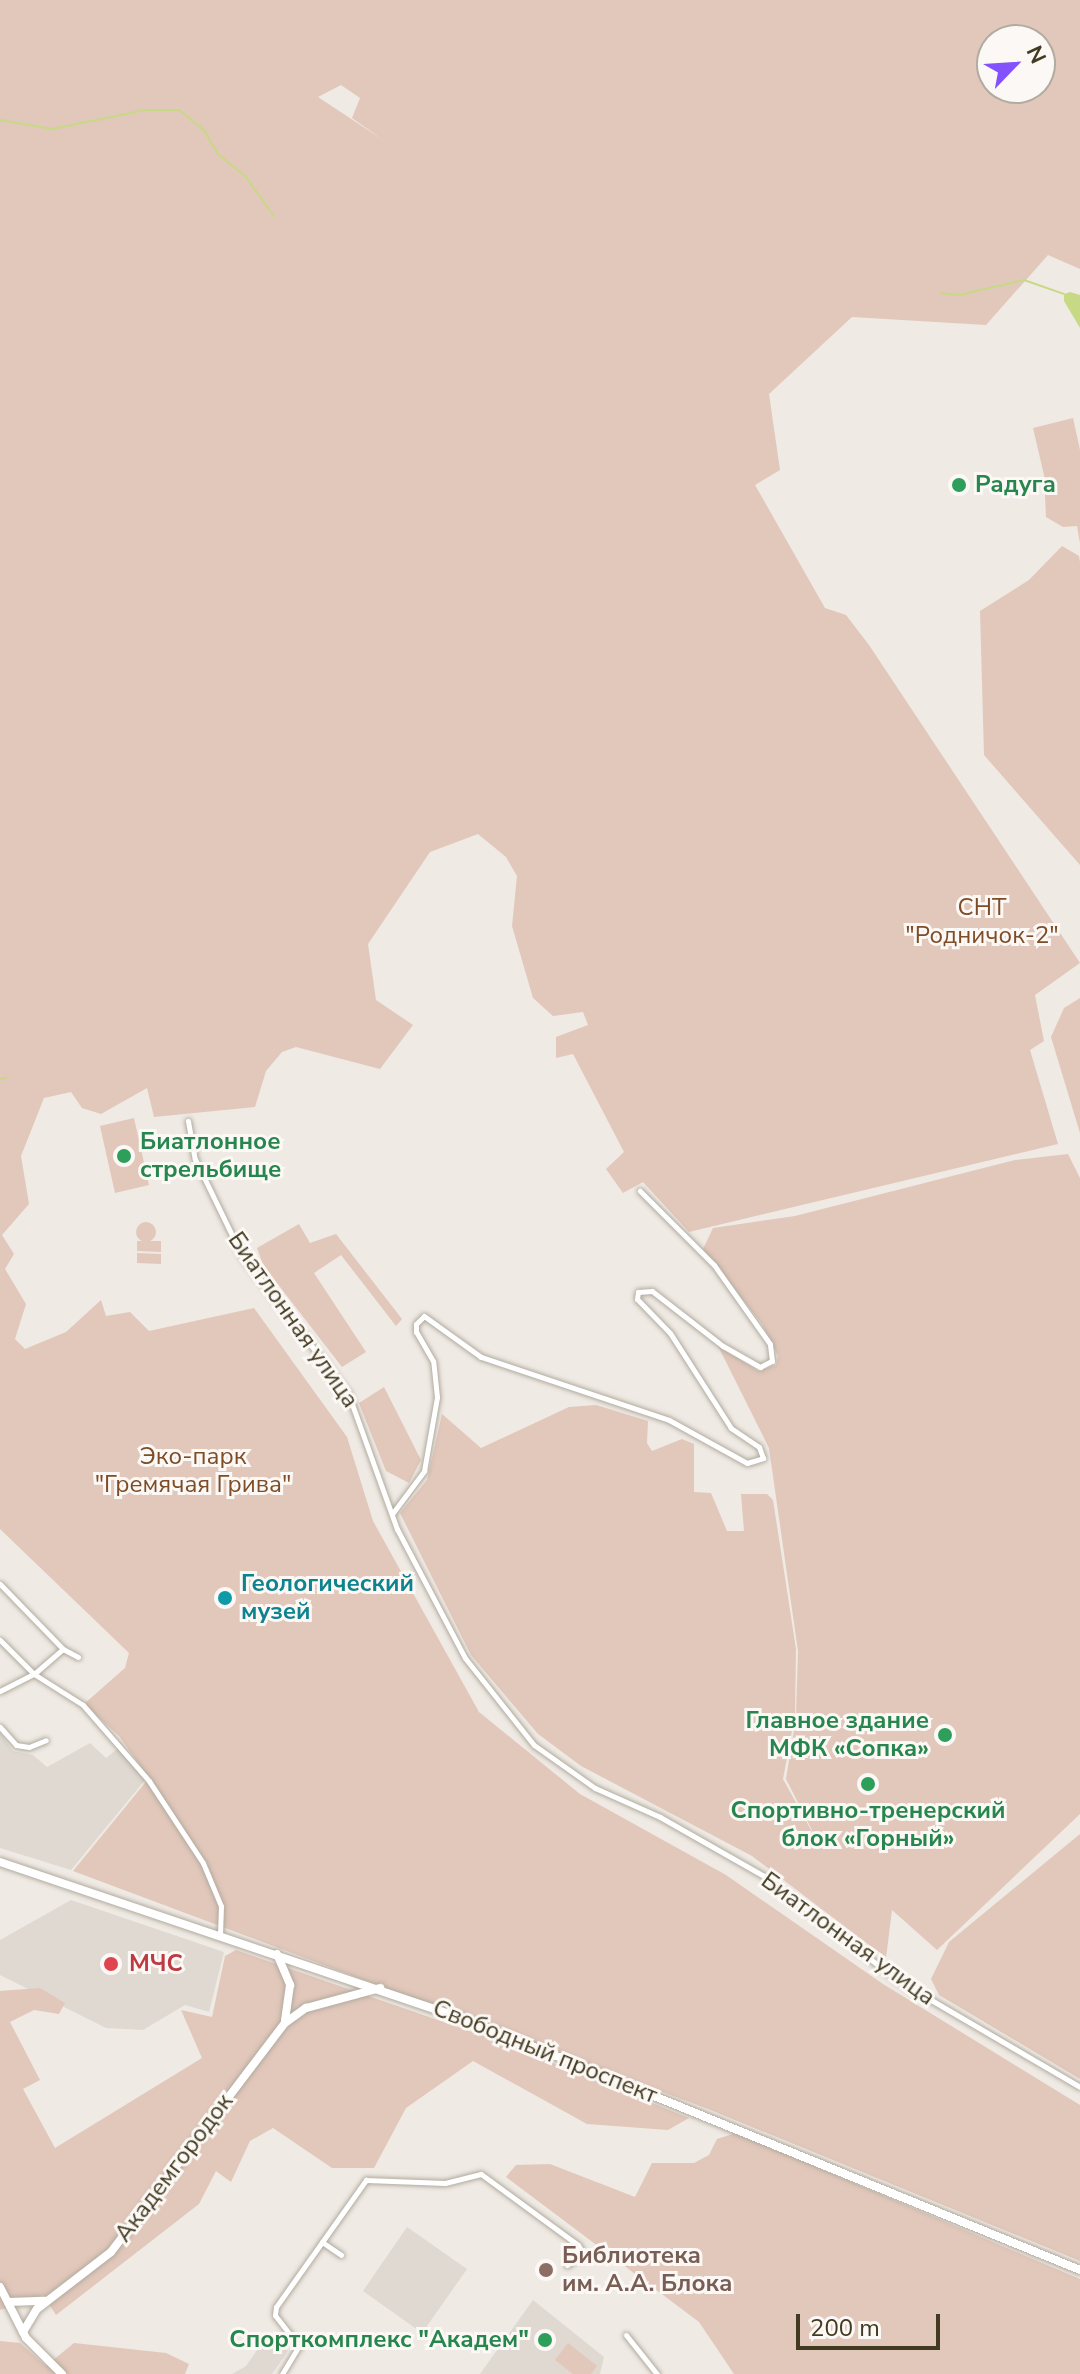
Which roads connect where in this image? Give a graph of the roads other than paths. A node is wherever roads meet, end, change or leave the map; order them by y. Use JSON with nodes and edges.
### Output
{"nodes":[{"id":1,"x":188,"y":1121,"type":"dead end"},
{"id":2,"x":640,"y":1191,"type":"dead end"},
{"id":3,"x":392,"y":1514,"type":"junction"},
{"id":4,"x":0,"y":1584,"type":"edge"},
{"id":5,"x":0,"y":1640,"type":"edge"},
{"id":6,"x":63,"y":1649,"type":"junction"},
{"id":7,"x":78,"y":1657,"type":"dead end"},
{"id":8,"x":34,"y":1674,"type":"junction"},
{"id":9,"x":0,"y":1691,"type":"edge"},
{"id":10,"x":0,"y":1727,"type":"edge"},
{"id":11,"x":46,"y":1740,"type":"dead end"},
{"id":12,"x":0,"y":1862,"type":"edge"},
{"id":13,"x":220,"y":1935,"type":"junction"},
{"id":14,"x":277,"y":1954,"type":"junction"},
{"id":15,"x":381,"y":1988,"type":"junction"},
{"id":16,"x":285,"y":2023,"type":"junction"},
{"id":17,"x":1080,"y":2087,"type":"edge"},
{"id":18,"x":322,"y":2242,"type":"junction"},
{"id":19,"x":341,"y":2255,"type":"dead end"},
{"id":20,"x":567,"y":2265,"type":"dead end"},
{"id":21,"x":1080,"y":2270,"type":"edge"},
{"id":22,"x":0,"y":2287,"type":"edge"},
{"id":23,"x":0,"y":2295,"type":"edge"},
{"id":24,"x":50,"y":2299,"type":"junction"},
{"id":25,"x":8,"y":2302,"type":"junction"},
{"id":26,"x":23,"y":2332,"type":"junction"},
{"id":27,"x":626,"y":2335,"type":"dead end"},
{"id":28,"x":62,"y":2374,"type":"edge"},
{"id":29,"x":282,"y":2374,"type":"edge"},
{"id":30,"x":657,"y":2374,"type":"edge"}],
"edges":[{"from":1,"to":3,"type":"street","name":"Биатлонная улица"},
{"from":2,"to":3,"type":"street"},
{"from":3,"to":17,"type":"street","name":"Биатлонная улица"},
{"from":4,"to":6,"type":"street"},
{"from":5,"to":8,"type":"street"},
{"from":6,"to":7,"type":"street"},
{"from":6,"to":8,"type":"street"},
{"from":8,"to":9,"type":"street"},
{"from":8,"to":13,"type":"street"},
{"from":10,"to":11,"type":"street"},
{"from":12,"to":13,"type":"main road","name":"Свободный проспект"},
{"from":13,"to":14,"type":"main road","name":"Свободный проспект"},
{"from":14,"to":15,"type":"main road","name":"Свободный проспект"},
{"from":14,"to":16,"type":"main road"},
{"from":15,"to":16,"type":"main road"},
{"from":15,"to":21,"type":"main road","name":"Свободный проспект"},
{"from":16,"to":24,"type":"main road","name":"Академгородок"},
{"from":18,"to":19,"type":"street"},
{"from":18,"to":20,"type":"street"},
{"from":18,"to":29,"type":"street"},
{"from":22,"to":25,"type":"main road"},
{"from":23,"to":25,"type":"street"},
{"from":24,"to":25,"type":"main road"},
{"from":24,"to":26,"type":"main road","name":"Академгородок"},
{"from":25,"to":26,"type":"main road"},
{"from":26,"to":28,"type":"main road"},
{"from":27,"to":30,"type":"street"}]}
